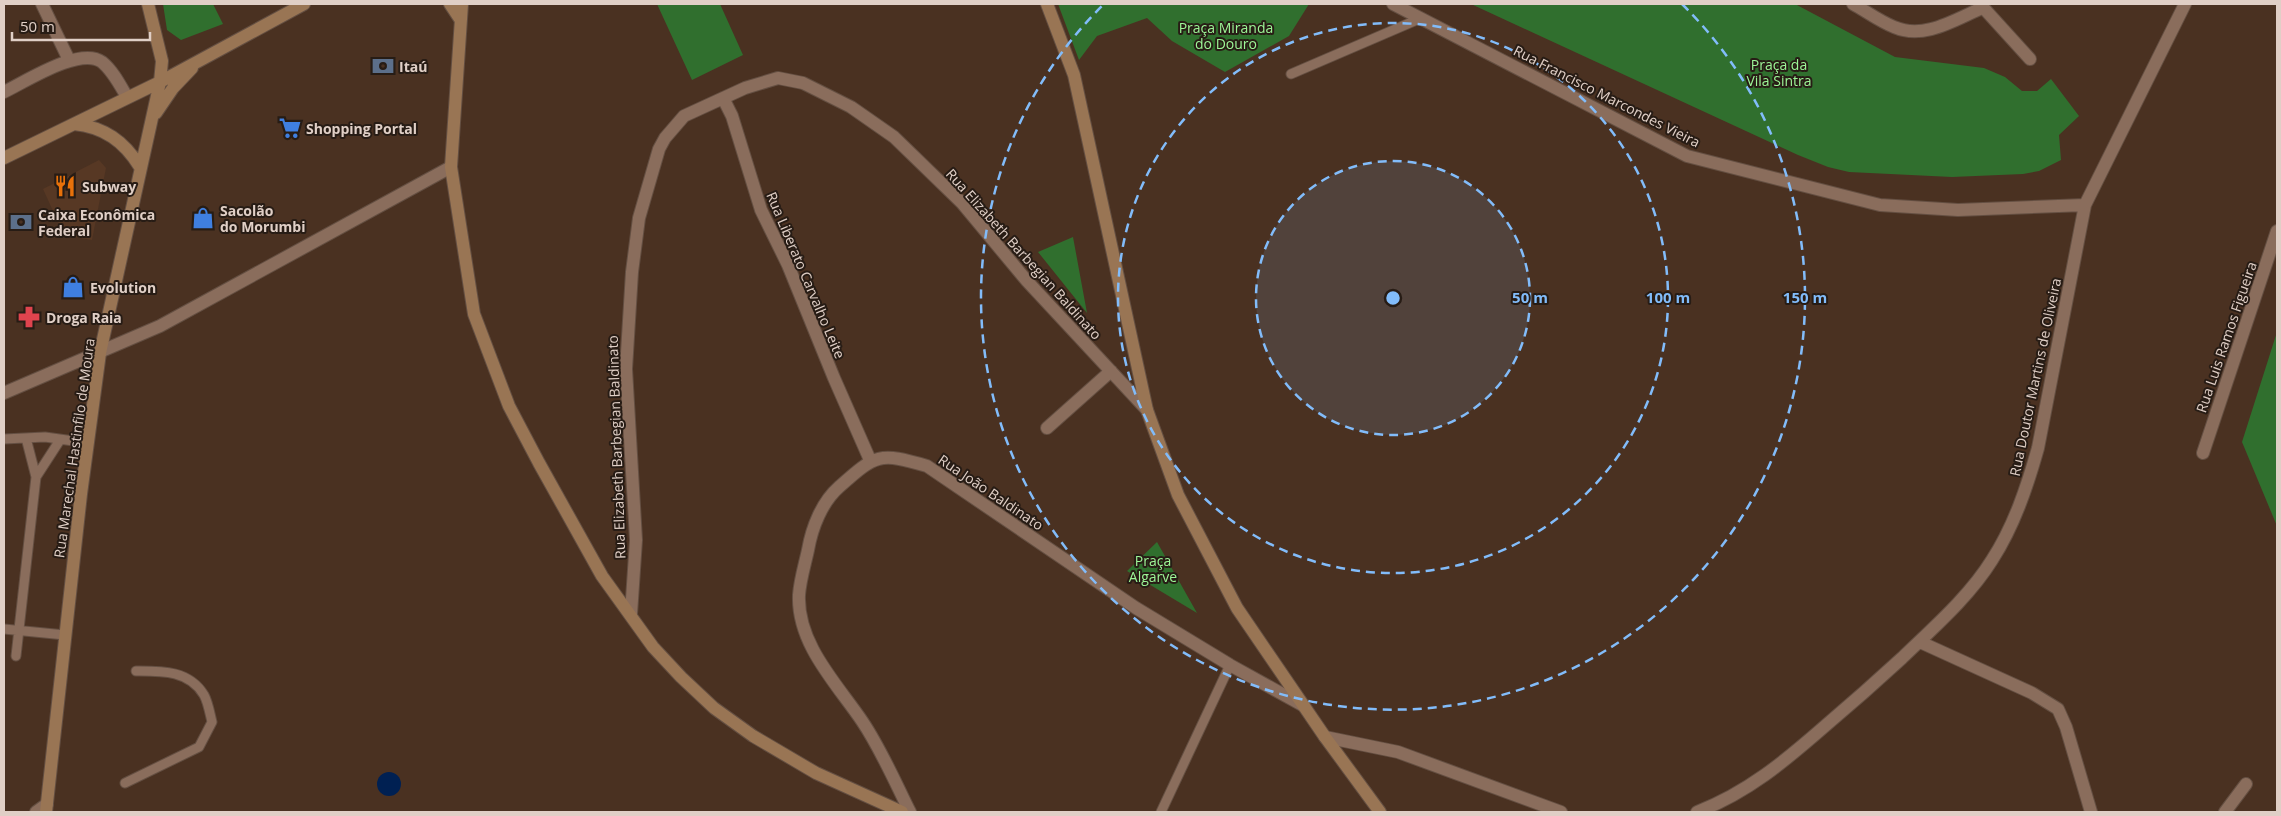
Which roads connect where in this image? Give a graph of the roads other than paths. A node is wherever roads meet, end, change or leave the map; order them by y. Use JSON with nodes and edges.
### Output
{"nodes":[{"id":1,"x":42,"y":4,"type":"edge"},
{"id":2,"x":148,"y":4,"type":"edge"},
{"id":3,"x":304,"y":4,"type":"edge"},
{"id":4,"x":450,"y":4,"type":"edge"},
{"id":5,"x":462,"y":4,"type":"edge"},
{"id":6,"x":1047,"y":4,"type":"edge"},
{"id":7,"x":1392,"y":4,"type":"edge"},
{"id":8,"x":1853,"y":4,"type":"edge"},
{"id":9,"x":2185,"y":4,"type":"edge"},
{"id":10,"x":1981,"y":6,"type":"edge"},
{"id":11,"x":460,"y":19,"type":"junction"},
{"id":12,"x":1419,"y":19,"type":"junction"},
{"id":13,"x":2030,"y":59,"type":"dead end"},
{"id":14,"x":69,"y":60,"type":"junction"},
{"id":15,"x":201,"y":60,"type":"junction"},
{"id":16,"x":1291,"y":74,"type":"dead end"},
{"id":17,"x":160,"y":82,"type":"junction"},
{"id":18,"x":4,"y":92,"type":"edge"},
{"id":19,"x":127,"y":97,"type":"junction"},
{"id":20,"x":723,"y":98,"type":"junction"},
{"id":21,"x":151,"y":121,"type":"junction"},
{"id":22,"x":74,"y":124,"type":"junction"},
{"id":23,"x":4,"y":158,"type":"edge"},
{"id":24,"x":140,"y":167,"type":"junction"},
{"id":25,"x":451,"y":167,"type":"junction"},
{"id":26,"x":2085,"y":205,"type":"junction"},
{"id":27,"x":2277,"y":231,"type":"edge"},
{"id":28,"x":100,"y":353,"type":"junction"},
{"id":29,"x":1111,"y":372,"type":"junction"},
{"id":30,"x":4,"y":393,"type":"edge"},
{"id":31,"x":1147,"y":410,"type":"junction"},
{"id":32,"x":1047,"y":428,"type":"dead end"},
{"id":33,"x":26,"y":438,"type":"junction"},
{"id":34,"x":4,"y":439,"type":"edge"},
{"id":35,"x":60,"y":440,"type":"junction"},
{"id":36,"x":88,"y":443,"type":"junction"},
{"id":37,"x":2203,"y":453,"type":"dead end"},
{"id":38,"x":870,"y":460,"type":"junction"},
{"id":39,"x":36,"y":477,"type":"junction"},
{"id":40,"x":631,"y":614,"type":"junction"},
{"id":41,"x":4,"y":629,"type":"edge"},
{"id":42,"x":19,"y":630,"type":"junction"},
{"id":43,"x":65,"y":635,"type":"junction"},
{"id":44,"x":1920,"y":642,"type":"junction"},
{"id":45,"x":16,"y":656,"type":"dead end"},
{"id":46,"x":1230,"y":665,"type":"junction"},
{"id":47,"x":136,"y":671,"type":"dead end"},
{"id":48,"x":1304,"y":706,"type":"junction"},
{"id":49,"x":1324,"y":737,"type":"junction"},
{"id":50,"x":125,"y":782,"type":"dead end"},
{"id":51,"x":2246,"y":784,"type":"dead end"},
{"id":52,"x":46,"y":808,"type":"edge"},
{"id":53,"x":36,"y":812,"type":"edge"},
{"id":54,"x":902,"y":812,"type":"edge"},
{"id":55,"x":910,"y":812,"type":"edge"},
{"id":56,"x":1161,"y":812,"type":"edge"},
{"id":57,"x":1380,"y":812,"type":"edge"},
{"id":58,"x":1562,"y":812,"type":"edge"},
{"id":59,"x":1697,"y":812,"type":"edge"},
{"id":60,"x":2091,"y":812,"type":"edge"},
{"id":61,"x":2225,"y":812,"type":"edge"}],
"edges":[{"from":1,"to":14,"type":"street"},
{"from":2,"to":17,"type":"street","name":"Rua Marechal Hastinfilo de Moura"},
{"from":3,"to":15,"type":"street"},
{"from":4,"to":11,"type":"street"},
{"from":5,"to":11,"type":"street"},
{"from":6,"to":31,"type":"street"},
{"from":7,"to":12,"type":"street","name":"Rua Francisco Marcondes Vieira"},
{"from":8,"to":10,"type":"street"},
{"from":9,"to":26,"type":"street","name":"Rua Doutor Martins de Oliveira"},
{"from":10,"to":13,"type":"street"},
{"from":11,"to":25,"type":"street"},
{"from":12,"to":16,"type":"lane"},
{"from":12,"to":26,"type":"street","name":"Rua Francisco Marcondes Vieira"},
{"from":14,"to":18,"type":"street"},
{"from":14,"to":19,"type":"street"},
{"from":15,"to":17,"type":"street"},
{"from":15,"to":21,"type":"street"},
{"from":17,"to":19,"type":"street"},
{"from":17,"to":21,"type":"street","name":"Rua Marechal Hastinfilo de Moura"},
{"from":19,"to":22,"type":"street"},
{"from":20,"to":29,"type":"street","name":"Rua Elizabeth Barbegian Baldinato"},
{"from":20,"to":38,"type":"street","name":"Rua Liberato Carvalho Leite"},
{"from":20,"to":40,"type":"street","name":"Rua Elizabeth Barbegian Baldinato"},
{"from":21,"to":24,"type":"street","name":"Rua Marechal Hastinfilo de Moura"},
{"from":22,"to":23,"type":"street"},
{"from":22,"to":24,"type":"street"},
{"from":24,"to":28,"type":"street","name":"Rua Marechal Hastinfilo de Moura"},
{"from":25,"to":28,"type":"street"},
{"from":25,"to":40,"type":"street"},
{"from":26,"to":44,"type":"street","name":"Rua Doutor Martins de Oliveira"},
{"from":27,"to":37,"type":"street","name":"Rua Luis Ramos Figueira"},
{"from":28,"to":30,"type":"street"},
{"from":28,"to":36,"type":"street","name":"Rua Marechal Hastinfilo de Moura"},
{"from":29,"to":31,"type":"street","name":"Rua Elizabeth Barbegian Baldinato"},
{"from":29,"to":32,"type":"street"},
{"from":31,"to":48,"type":"street"},
{"from":33,"to":34,"type":"lane"},
{"from":33,"to":35,"type":"lane"},
{"from":33,"to":39,"type":"lane"},
{"from":35,"to":36,"type":"lane"},
{"from":35,"to":39,"type":"lane"},
{"from":36,"to":43,"type":"street","name":"Rua Marechal Hastinfilo de Moura"},
{"from":38,"to":46,"type":"street","name":"Rua João Baldinato"},
{"from":38,"to":55,"type":"street"},
{"from":39,"to":42,"type":"lane"},
{"from":40,"to":54,"type":"street"},
{"from":41,"to":42,"type":"lane"},
{"from":42,"to":43,"type":"lane"},
{"from":42,"to":45,"type":"lane"},
{"from":43,"to":52,"type":"street","name":"Rua Marechal Hastinfilo de Moura"},
{"from":44,"to":59,"type":"street","name":"Rua Doutor Martins de Oliveira"},
{"from":44,"to":60,"type":"street"},
{"from":46,"to":48,"type":"street","name":"Rua João Baldinato"},
{"from":46,"to":56,"type":"lane"},
{"from":47,"to":50,"type":"lane"},
{"from":48,"to":49,"type":"street"},
{"from":49,"to":57,"type":"street"},
{"from":49,"to":58,"type":"street"},
{"from":51,"to":61,"type":"street"},
{"from":52,"to":53,"type":"street"}]}
